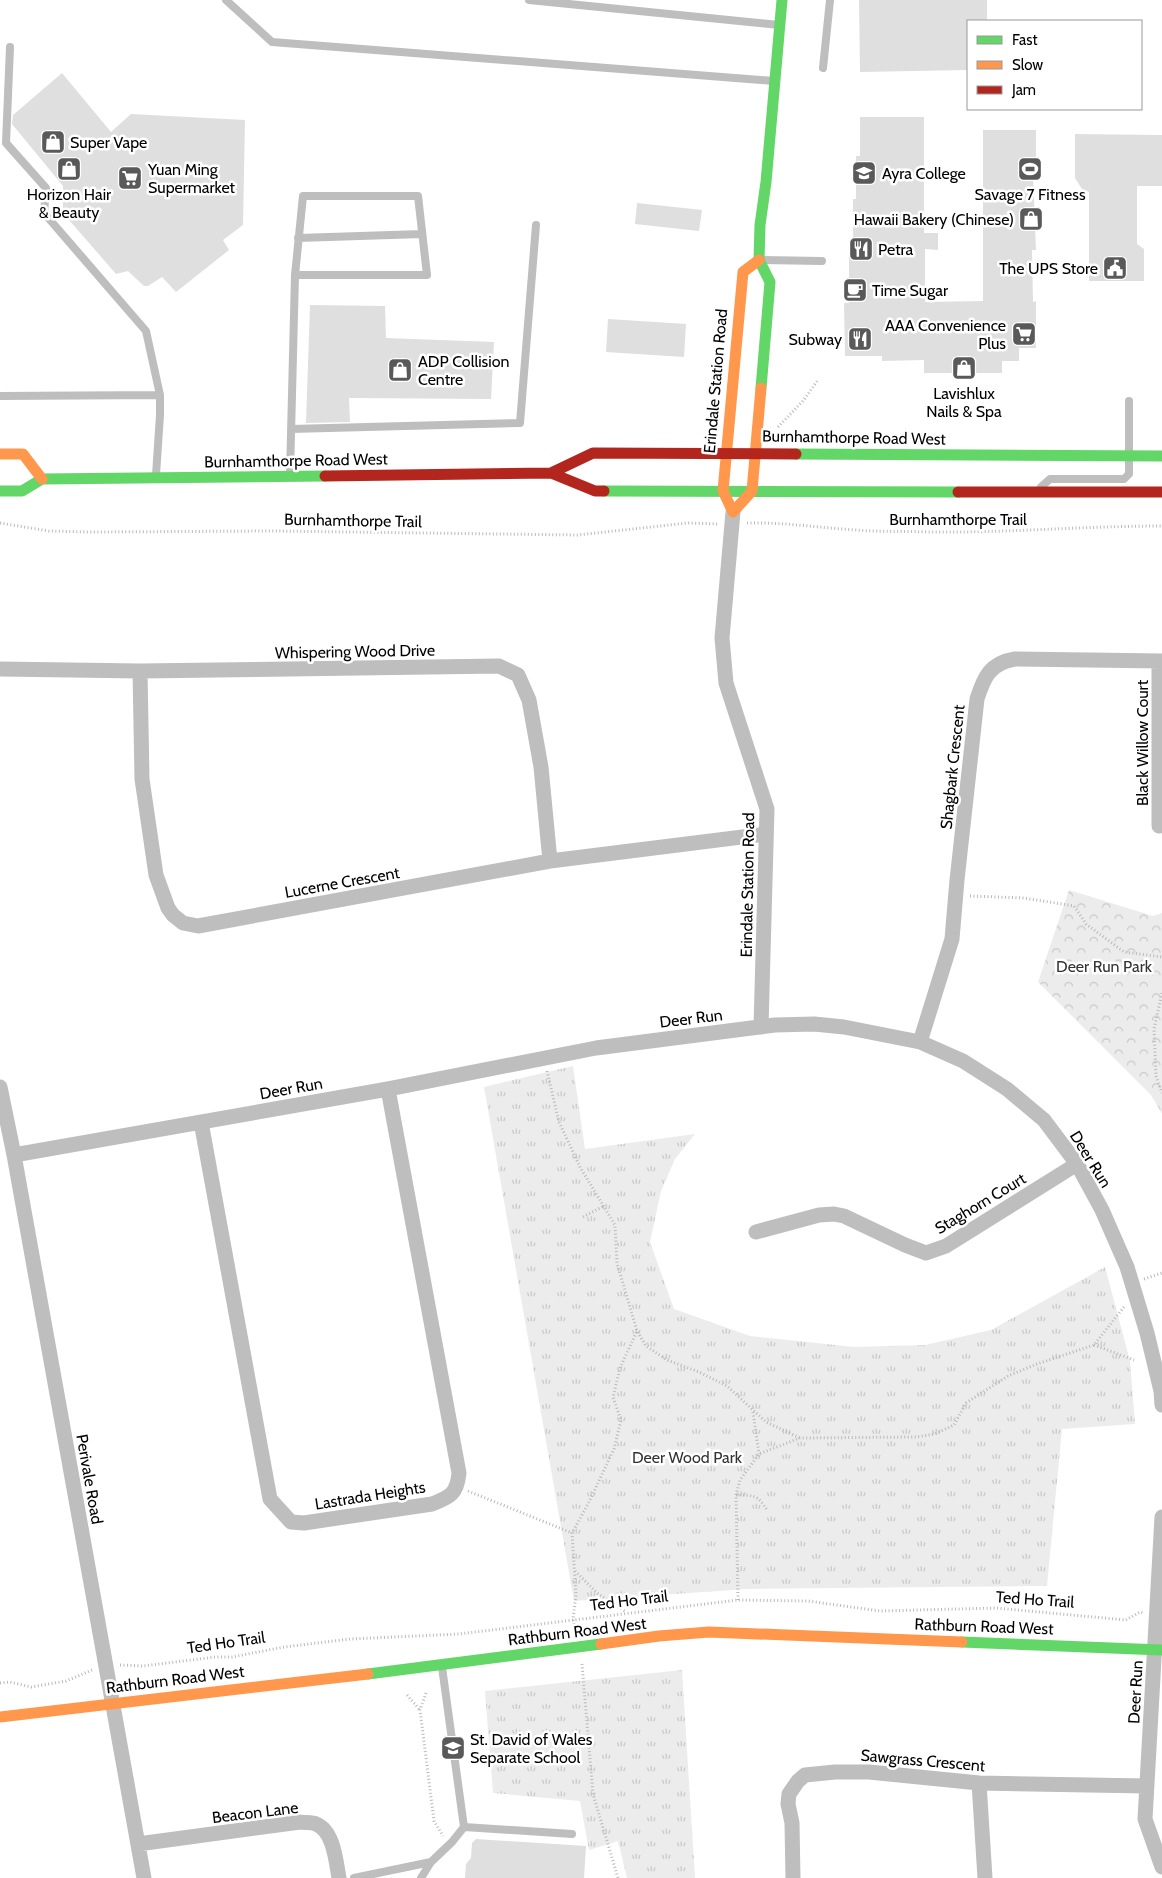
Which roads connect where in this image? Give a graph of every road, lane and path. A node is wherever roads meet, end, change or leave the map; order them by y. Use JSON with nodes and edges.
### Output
{"nodes":[{"id":1,"x":226,"y":0,"type":"edge"},
{"id":2,"x":529,"y":0,"type":"edge"},
{"id":3,"x":782,"y":0,"type":"edge"},
{"id":4,"x":830,"y":0,"type":"edge"},
{"id":5,"x":779,"y":25,"type":"junction"},
{"id":6,"x":10,"y":47,"type":"dead end"},
{"id":7,"x":823,"y":68,"type":"dead end"},
{"id":8,"x":774,"y":81,"type":"junction"},
{"id":9,"x":536,"y":225,"type":"dead end"},
{"id":10,"x":422,"y":234,"type":"junction"},
{"id":11,"x":298,"y":238,"type":"junction"},
{"id":12,"x":759,"y":260,"type":"junction"},
{"id":13,"x":822,"y":261,"type":"dead end"},
{"id":14,"x":295,"y":276,"type":"junction"},
{"id":15,"x":818,"y":380,"type":"dead end"},
{"id":16,"x":0,"y":396,"type":"edge"},
{"id":17,"x":160,"y":396,"type":"junction"},
{"id":18,"x":1129,"y":401,"type":"dead end"},
{"id":19,"x":778,"y":427,"type":"dead end"},
{"id":20,"x":291,"y":428,"type":"junction"},
{"id":21,"x":726,"y":452,"type":"junction"},
{"id":22,"x":755,"y":452,"type":"junction"},
{"id":23,"x":0,"y":454,"type":"edge"},
{"id":24,"x":1129,"y":456,"type":"junction"},
{"id":25,"x":1162,"y":456,"type":"edge"},
{"id":26,"x":551,"y":473,"type":"junction"},
{"id":27,"x":290,"y":476,"type":"junction"},
{"id":28,"x":156,"y":477,"type":"junction"},
{"id":29,"x":42,"y":478,"type":"junction"},
{"id":30,"x":0,"y":491,"type":"edge"},
{"id":31,"x":723,"y":491,"type":"junction"},
{"id":32,"x":752,"y":491,"type":"junction"},
{"id":33,"x":1035,"y":492,"type":"junction"},
{"id":34,"x":1162,"y":492,"type":"edge"},
{"id":35,"x":733,"y":512,"type":"junction"},
{"id":36,"x":0,"y":523,"type":"edge"},
{"id":37,"x":753,"y":523,"type":"dead end"},
{"id":38,"x":706,"y":524,"type":"dead end"},
{"id":39,"x":1162,"y":526,"type":"edge"},
{"id":40,"x":1161,"y":661,"type":"edge"},
{"id":41,"x":0,"y":669,"type":"edge"},
{"id":42,"x":140,"y":671,"type":"junction"},
{"id":43,"x":1159,"y":826,"type":"dead end"},
{"id":44,"x":766,"y":834,"type":"junction"},
{"id":45,"x":550,"y":862,"type":"junction"},
{"id":46,"x":956,"y":896,"type":"junction"},
{"id":47,"x":1162,"y":956,"type":"edge"},
{"id":48,"x":1162,"y":993,"type":"edge"},
{"id":49,"x":761,"y":1027,"type":"junction"},
{"id":50,"x":920,"y":1042,"type":"junction"},
{"id":51,"x":544,"y":1058,"type":"junction"},
{"id":52,"x":0,"y":1087,"type":"edge"},
{"id":53,"x":388,"y":1089,"type":"junction"},
{"id":54,"x":1162,"y":1093,"type":"edge"},
{"id":55,"x":201,"y":1122,"type":"junction"},
{"id":56,"x":14,"y":1155,"type":"junction"},
{"id":57,"x":1077,"y":1164,"type":"junction"},
{"id":58,"x":604,"y":1206,"type":"junction"},
{"id":59,"x":583,"y":1218,"type":"dead end"},
{"id":60,"x":756,"y":1232,"type":"dead end"},
{"id":61,"x":1135,"y":1293,"type":"junction"},
{"id":62,"x":637,"y":1331,"type":"junction"},
{"id":63,"x":1094,"y":1345,"type":"junction"},
{"id":64,"x":1134,"y":1360,"type":"dead end"},
{"id":65,"x":1162,"y":1405,"type":"edge"},
{"id":66,"x":753,"y":1411,"type":"junction"},
{"id":67,"x":800,"y":1438,"type":"junction"},
{"id":68,"x":759,"y":1454,"type":"junction"},
{"id":69,"x":458,"y":1487,"type":"junction"},
{"id":70,"x":736,"y":1495,"type":"junction"},
{"id":71,"x":767,"y":1510,"type":"dead end"},
{"id":72,"x":1162,"y":1517,"type":"edge"},
{"id":73,"x":572,"y":1533,"type":"junction"},
{"id":74,"x":575,"y":1570,"type":"junction"},
{"id":75,"x":738,"y":1600,"type":"junction"},
{"id":76,"x":626,"y":1612,"type":"junction"},
{"id":77,"x":1140,"y":1612,"type":"dead end"},
{"id":78,"x":573,"y":1619,"type":"junction"},
{"id":79,"x":576,"y":1631,"type":"dead end"},
{"id":80,"x":1159,"y":1650,"type":"edge"},
{"id":81,"x":442,"y":1664,"type":"junction"},
{"id":82,"x":582,"y":1664,"type":"dead end"},
{"id":83,"x":120,"y":1665,"type":"dead end"},
{"id":84,"x":88,"y":1670,"type":"dead end"},
{"id":85,"x":0,"y":1683,"type":"edge"},
{"id":86,"x":426,"y":1693,"type":"dead end"},
{"id":87,"x":407,"y":1695,"type":"dead end"},
{"id":88,"x":112,"y":1704,"type":"junction"},
{"id":89,"x":420,"y":1710,"type":"junction"},
{"id":90,"x":0,"y":1717,"type":"edge"},
{"id":91,"x":979,"y":1783,"type":"junction"},
{"id":92,"x":1147,"y":1786,"type":"junction"},
{"id":93,"x":464,"y":1827,"type":"junction"},
{"id":94,"x":572,"y":1834,"type":"dead end"},
{"id":95,"x":452,"y":1842,"type":"junction"},
{"id":96,"x":138,"y":1844,"type":"junction"},
{"id":97,"x":431,"y":1862,"type":"junction"},
{"id":98,"x":1162,"y":1867,"type":"edge"},
{"id":99,"x":144,"y":1878,"type":"edge"},
{"id":100,"x":339,"y":1878,"type":"edge"},
{"id":101,"x":354,"y":1878,"type":"edge"},
{"id":102,"x":421,"y":1878,"type":"edge"},
{"id":103,"x":618,"y":1878,"type":"edge"},
{"id":104,"x":793,"y":1878,"type":"edge"},
{"id":105,"x":985,"y":1878,"type":"edge"}],
"edges":[{"from":1,"to":8,"type":"lane"},
{"from":2,"to":5,"type":"lane"},
{"from":3,"to":5,"type":"street"},
{"from":4,"to":7,"type":"lane"},
{"from":5,"to":8,"type":"street"},
{"from":6,"to":17,"type":"lane"},
{"from":8,"to":12,"type":"street"},
{"from":9,"to":20,"type":"lane"},
{"from":10,"to":11,"type":"lane"},
{"from":10,"to":11,"type":"lane"},
{"from":10,"to":14,"type":"lane"},
{"from":11,"to":14,"type":"lane"},
{"from":12,"to":13,"type":"lane"},
{"from":12,"to":21,"type":"street","name":"Erindale Station Road"},
{"from":12,"to":22,"type":"street"},
{"from":14,"to":20,"type":"lane"},
{"from":15,"to":19,"type":"path"},
{"from":16,"to":17,"type":"lane"},
{"from":17,"to":28,"type":"lane"},
{"from":18,"to":24,"type":"lane"},
{"from":20,"to":27,"type":"lane"},
{"from":21,"to":22,"type":"street","name":"Burnhamthorpe Road West"},
{"from":21,"to":26,"type":"street","name":"Burnhamthorpe Road West"},
{"from":21,"to":31,"type":"street","name":"Erindale Station Road"},
{"from":22,"to":24,"type":"street","name":"Burnhamthorpe Road West"},
{"from":22,"to":32,"type":"street"},
{"from":23,"to":29,"type":"street"},
{"from":24,"to":25,"type":"street","name":"Burnhamthorpe Road West"},
{"from":24,"to":33,"type":"lane"},
{"from":26,"to":27,"type":"street","name":"Burnhamthorpe Road West"},
{"from":26,"to":31,"type":"street","name":"Burnhamthorpe Road West"},
{"from":27,"to":28,"type":"street","name":"Burnhamthorpe Road West"},
{"from":28,"to":29,"type":"street","name":"Burnhamthorpe Road West"},
{"from":29,"to":30,"type":"street"},
{"from":31,"to":32,"type":"street","name":"Burnhamthorpe Road West"},
{"from":31,"to":35,"type":"street","name":"Erindale Station Road"},
{"from":32,"to":33,"type":"street","name":"Burnhamthorpe Road West"},
{"from":32,"to":35,"type":"street"},
{"from":33,"to":34,"type":"street","name":"Burnhamthorpe Road West"},
{"from":35,"to":44,"type":"street","name":"Erindale Station Road"},
{"from":36,"to":38,"type":"path","name":"Burnhamthorpe Trail"},
{"from":37,"to":39,"type":"path","name":"Burnhamthorpe Trail"},
{"from":40,"to":43,"type":"street","name":"Black Willow Court"},
{"from":40,"to":46,"type":"street","name":"Shagbark Crescent"},
{"from":41,"to":42,"type":"street","name":"Whispering Wood Drive"},
{"from":42,"to":45,"type":"street","name":"Whispering Wood Drive"},
{"from":42,"to":45,"type":"street","name":"Lucerne Crescent"},
{"from":44,"to":45,"type":"street","name":"Lucerne Crescent"},
{"from":44,"to":49,"type":"street","name":"Erindale Station Road"},
{"from":46,"to":47,"type":"path"},
{"from":46,"to":50,"type":"street","name":"Shagbark Crescent"},
{"from":48,"to":54,"type":"path"},
{"from":49,"to":50,"type":"street","name":"Deer Run"},
{"from":49,"to":51,"type":"street","name":"Deer Run"},
{"from":50,"to":57,"type":"street","name":"Deer Run"},
{"from":51,"to":53,"type":"street","name":"Deer Run"},
{"from":51,"to":58,"type":"path"},
{"from":52,"to":56,"type":"street","name":"Perivale Road"},
{"from":53,"to":55,"type":"street","name":"Deer Run"},
{"from":53,"to":69,"type":"street"},
{"from":55,"to":56,"type":"street","name":"Deer Run"},
{"from":55,"to":69,"type":"street","name":"Lastrada Heights"},
{"from":56,"to":88,"type":"street","name":"Perivale Road"},
{"from":57,"to":60,"type":"street","name":"Staghorn Court"},
{"from":57,"to":61,"type":"street","name":"Deer Run"},
{"from":58,"to":59,"type":"path"},
{"from":58,"to":62,"type":"path"},
{"from":61,"to":63,"type":"path"},
{"from":61,"to":65,"type":"street","name":"Deer Run"},
{"from":62,"to":66,"type":"path"},
{"from":62,"to":73,"type":"path"},
{"from":63,"to":64,"type":"path"},
{"from":63,"to":67,"type":"path"},
{"from":66,"to":67,"type":"path"},
{"from":66,"to":68,"type":"path"},
{"from":67,"to":68,"type":"path"},
{"from":68,"to":70,"type":"path"},
{"from":69,"to":73,"type":"path"},
{"from":70,"to":71,"type":"path"},
{"from":70,"to":75,"type":"path"},
{"from":72,"to":80,"type":"street","name":"Deer Run"},
{"from":73,"to":74,"type":"path"},
{"from":74,"to":76,"type":"path"},
{"from":74,"to":78,"type":"path"},
{"from":75,"to":76,"type":"path","name":"Ted Ho Trail"},
{"from":75,"to":77,"type":"path","name":"Ted Ho Trail"},
{"from":76,"to":78,"type":"path","name":"Ted Ho Trail"},
{"from":78,"to":79,"type":"path"},
{"from":78,"to":83,"type":"path","name":"Ted Ho Trail"},
{"from":80,"to":81,"type":"street","name":"Rathburn Road West"},
{"from":80,"to":92,"type":"street","name":"Deer Run"},
{"from":81,"to":88,"type":"street","name":"Rathburn Road West"},
{"from":81,"to":93,"type":"lane"},
{"from":82,"to":103,"type":"path"},
{"from":84,"to":85,"type":"path"},
{"from":86,"to":89,"type":"path"},
{"from":87,"to":89,"type":"path"},
{"from":88,"to":90,"type":"street","name":"Rathburn Road West"},
{"from":88,"to":96,"type":"street","name":"Perivale Road"},
{"from":89,"to":95,"type":"path"},
{"from":91,"to":92,"type":"street","name":"Sawgrass Crescent"},
{"from":91,"to":104,"type":"street","name":"Sawgrass Crescent"},
{"from":91,"to":105,"type":"street"},
{"from":92,"to":98,"type":"street","name":"Deer Run"},
{"from":93,"to":94,"type":"lane"},
{"from":93,"to":95,"type":"lane"},
{"from":95,"to":97,"type":"lane"},
{"from":96,"to":99,"type":"street","name":"Perivale Road"},
{"from":96,"to":100,"type":"street","name":"Beacon Lane"},
{"from":97,"to":101,"type":"lane"},
{"from":97,"to":102,"type":"lane"}]}
